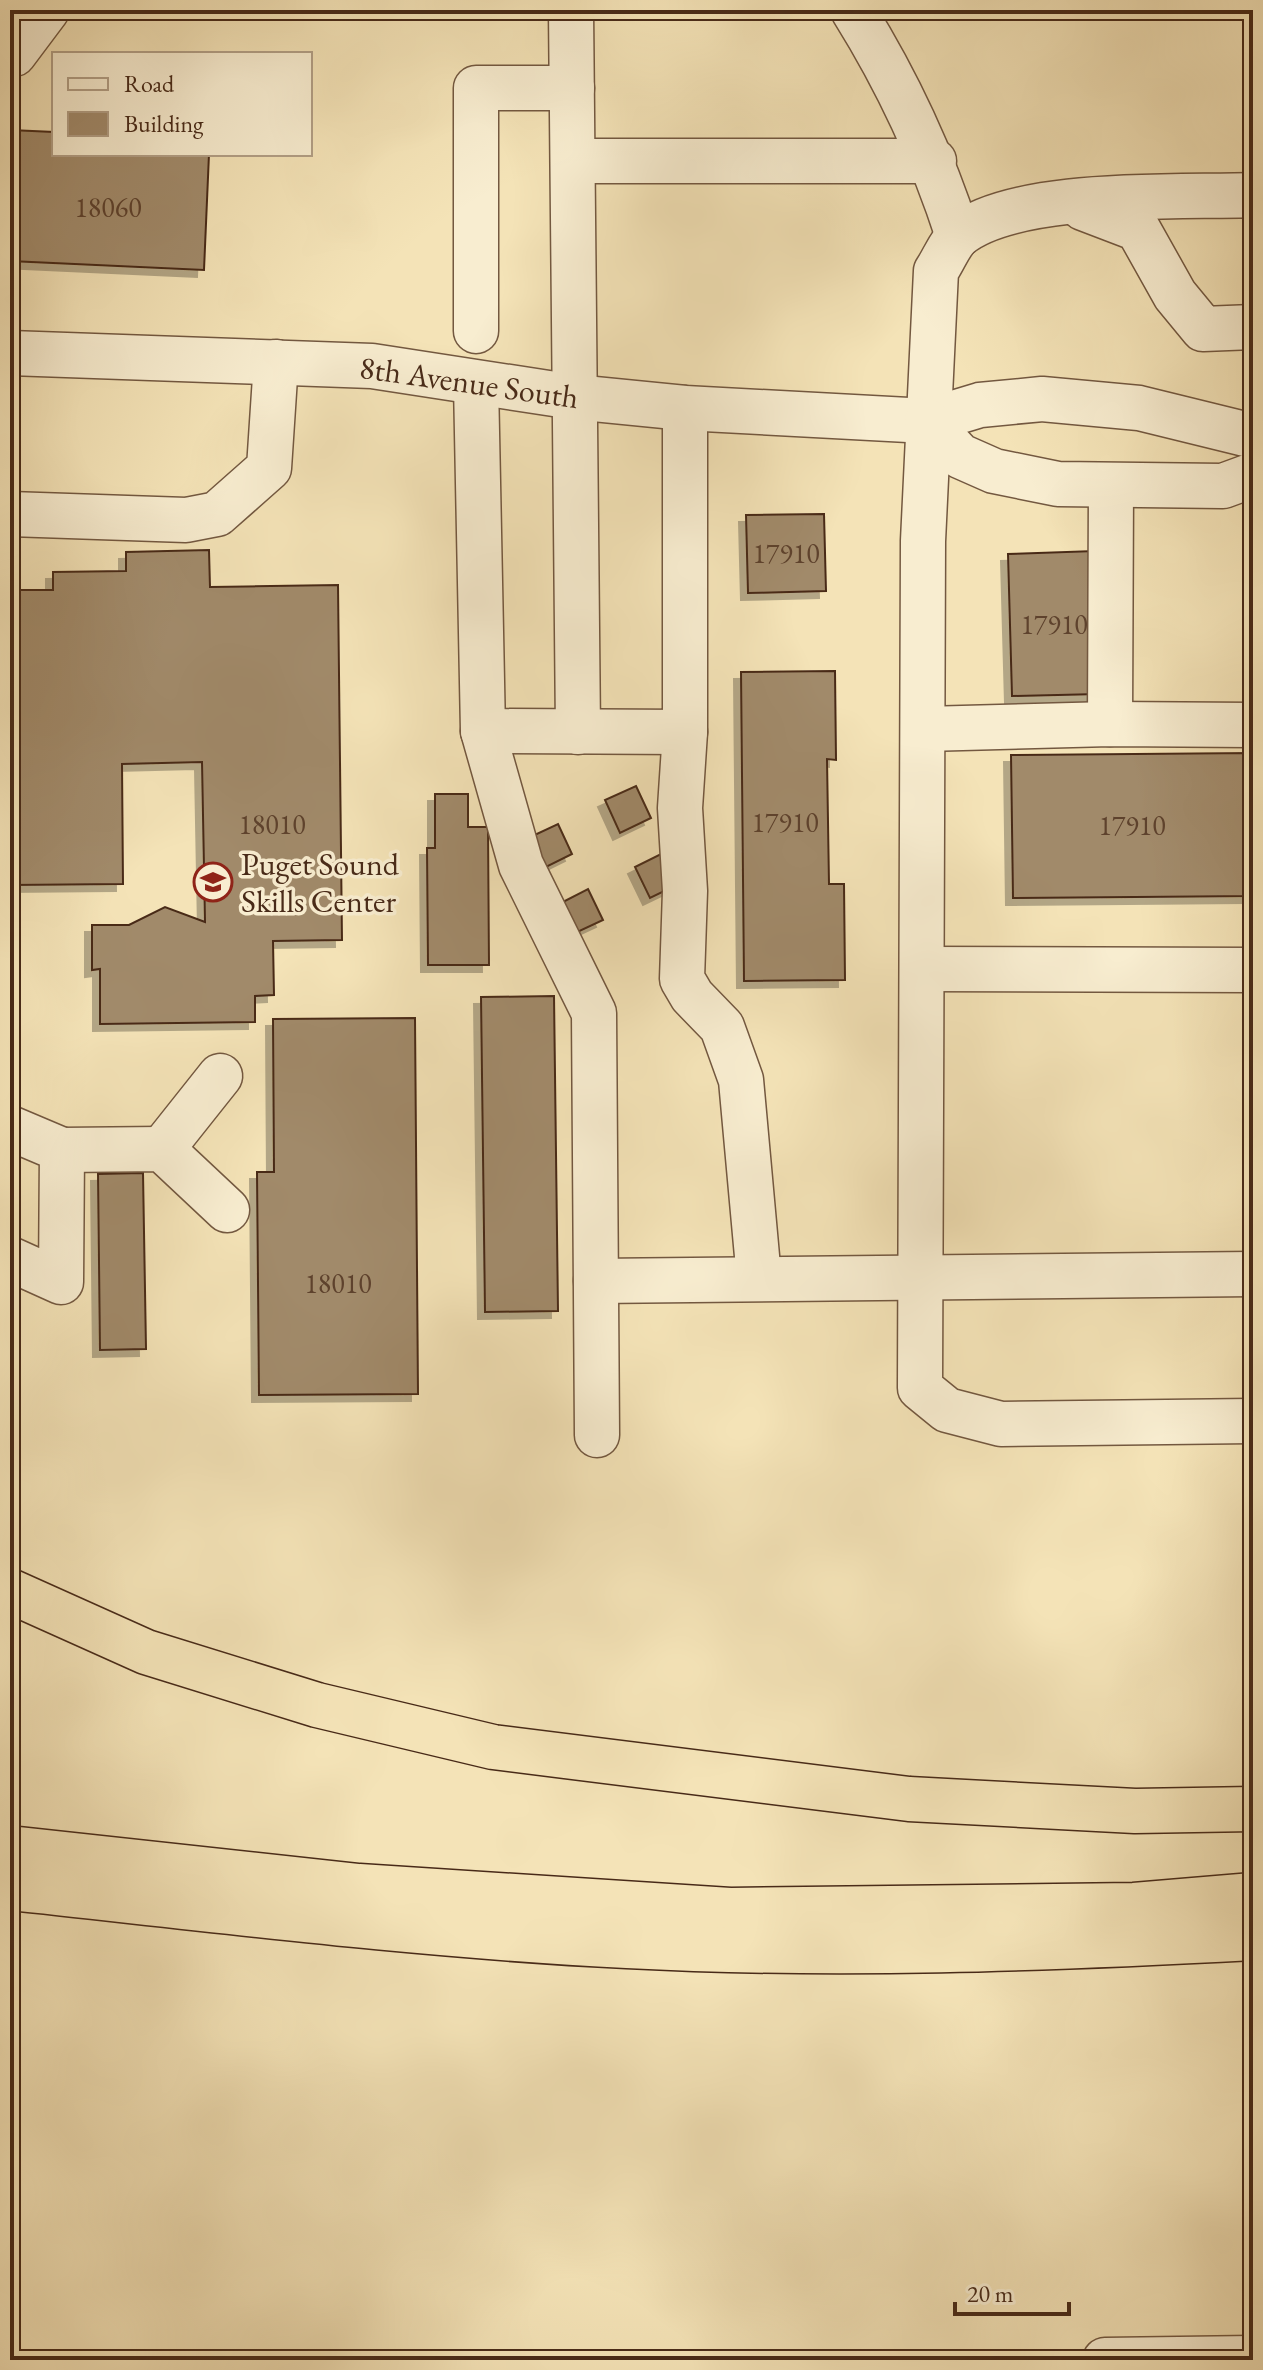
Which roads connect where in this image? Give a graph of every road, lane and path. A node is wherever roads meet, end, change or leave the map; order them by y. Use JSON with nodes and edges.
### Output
{"nodes":[{"id":1,"x":47,"y":10,"type":"edge"},
{"id":2,"x":571,"y":10,"type":"edge"},
{"id":3,"x":853,"y":10,"type":"edge"},
{"id":4,"x":10,"y":54,"type":"edge"},
{"id":5,"x":572,"y":88,"type":"junction"},
{"id":6,"x":573,"y":161,"type":"junction"},
{"id":7,"x":934,"y":161,"type":"junction"},
{"id":8,"x":1253,"y":195,"type":"edge"},
{"id":9,"x":1066,"y":202,"type":"junction"},
{"id":10,"x":958,"y":236,"type":"junction"},
{"id":11,"x":1253,"y":327,"type":"edge"},
{"id":12,"x":476,"y":331,"type":"dead end"},
{"id":13,"x":10,"y":353,"type":"edge"},
{"id":14,"x":276,"y":362,"type":"junction"},
{"id":15,"x":476,"y":383,"type":"junction"},
{"id":16,"x":574,"y":397,"type":"junction"},
{"id":17,"x":685,"y":408,"type":"junction"},
{"id":18,"x":927,"y":421,"type":"junction"},
{"id":19,"x":1253,"y":436,"type":"edge"},
{"id":20,"x":1253,"y":475,"type":"edge"},
{"id":21,"x":1111,"y":486,"type":"junction"},
{"id":22,"x":10,"y":514,"type":"edge"},
{"id":23,"x":1110,"y":724,"type":"junction"},
{"id":24,"x":1253,"y":725,"type":"edge"},
{"id":25,"x":925,"y":729,"type":"junction"},
{"id":26,"x":483,"y":731,"type":"junction"},
{"id":27,"x":578,"y":732,"type":"junction"},
{"id":28,"x":685,"y":732,"type":"junction"},
{"id":29,"x":924,"y":969,"type":"junction"},
{"id":30,"x":1253,"y":970,"type":"edge"},
{"id":31,"x":220,"y":1076,"type":"dead end"},
{"id":32,"x":10,"y":1128,"type":"edge"},
{"id":33,"x":162,"y":1149,"type":"junction"},
{"id":34,"x":62,"y":1150,"type":"junction"},
{"id":35,"x":227,"y":1210,"type":"dead end"},
{"id":36,"x":10,"y":1259,"type":"edge"},
{"id":37,"x":1253,"y":1274,"type":"edge"},
{"id":38,"x":921,"y":1275,"type":"junction"},
{"id":39,"x":759,"y":1278,"type":"junction"},
{"id":40,"x":596,"y":1281,"type":"junction"},
{"id":41,"x":1253,"y":1421,"type":"edge"},
{"id":42,"x":597,"y":1435,"type":"dead end"},
{"id":43,"x":10,"y":1591,"type":"edge"},
{"id":44,"x":1253,"y":1809,"type":"edge"},
{"id":45,"x":10,"y":1848,"type":"edge"},
{"id":46,"x":10,"y":1888,"type":"edge"},
{"id":47,"x":1253,"y":1895,"type":"edge"},
{"id":48,"x":1253,"y":1938,"type":"edge"},
{"id":49,"x":1253,"y":2358,"type":"edge"},
{"id":50,"x":1105,"y":2360,"type":"edge"}],
"edges":[{"from":1,"to":4,"type":"street"},
{"from":2,"to":5,"type":"street"},
{"from":3,"to":7,"type":"street"},
{"from":5,"to":6,"type":"street"},
{"from":5,"to":12,"type":"street"},
{"from":6,"to":7,"type":"street"},
{"from":6,"to":16,"type":"street"},
{"from":7,"to":10,"type":"street"},
{"from":8,"to":9,"type":"street"},
{"from":9,"to":10,"type":"street"},
{"from":9,"to":11,"type":"street"},
{"from":10,"to":18,"type":"street"},
{"from":13,"to":14,"type":"street","name":"8th Avenue South"},
{"from":14,"to":15,"type":"street","name":"8th Avenue South"},
{"from":14,"to":22,"type":"street"},
{"from":15,"to":16,"type":"street","name":"8th Avenue South"},
{"from":15,"to":26,"type":"street"},
{"from":16,"to":17,"type":"street","name":"8th Avenue South"},
{"from":16,"to":27,"type":"street"},
{"from":17,"to":18,"type":"street","name":"8th Avenue South"},
{"from":17,"to":28,"type":"street"},
{"from":18,"to":19,"type":"street","name":"8th Avenue South"},
{"from":18,"to":21,"type":"street"},
{"from":18,"to":25,"type":"street"},
{"from":20,"to":21,"type":"street"},
{"from":21,"to":23,"type":"street"},
{"from":23,"to":24,"type":"street"},
{"from":23,"to":25,"type":"street"},
{"from":25,"to":29,"type":"street"},
{"from":26,"to":27,"type":"street"},
{"from":26,"to":40,"type":"street"},
{"from":27,"to":28,"type":"street"},
{"from":28,"to":39,"type":"street"},
{"from":29,"to":30,"type":"street"},
{"from":29,"to":38,"type":"street"},
{"from":31,"to":33,"type":"street"},
{"from":32,"to":34,"type":"street"},
{"from":33,"to":34,"type":"street"},
{"from":33,"to":35,"type":"street"},
{"from":34,"to":36,"type":"street"},
{"from":37,"to":38,"type":"street"},
{"from":38,"to":39,"type":"street"},
{"from":38,"to":41,"type":"street"},
{"from":39,"to":40,"type":"street"},
{"from":40,"to":42,"type":"street"},
{"from":43,"to":44,"type":"highway"},
{"from":45,"to":47,"type":"highway"},
{"from":46,"to":48,"type":"highway"},
{"from":49,"to":50,"type":"street"}]}
